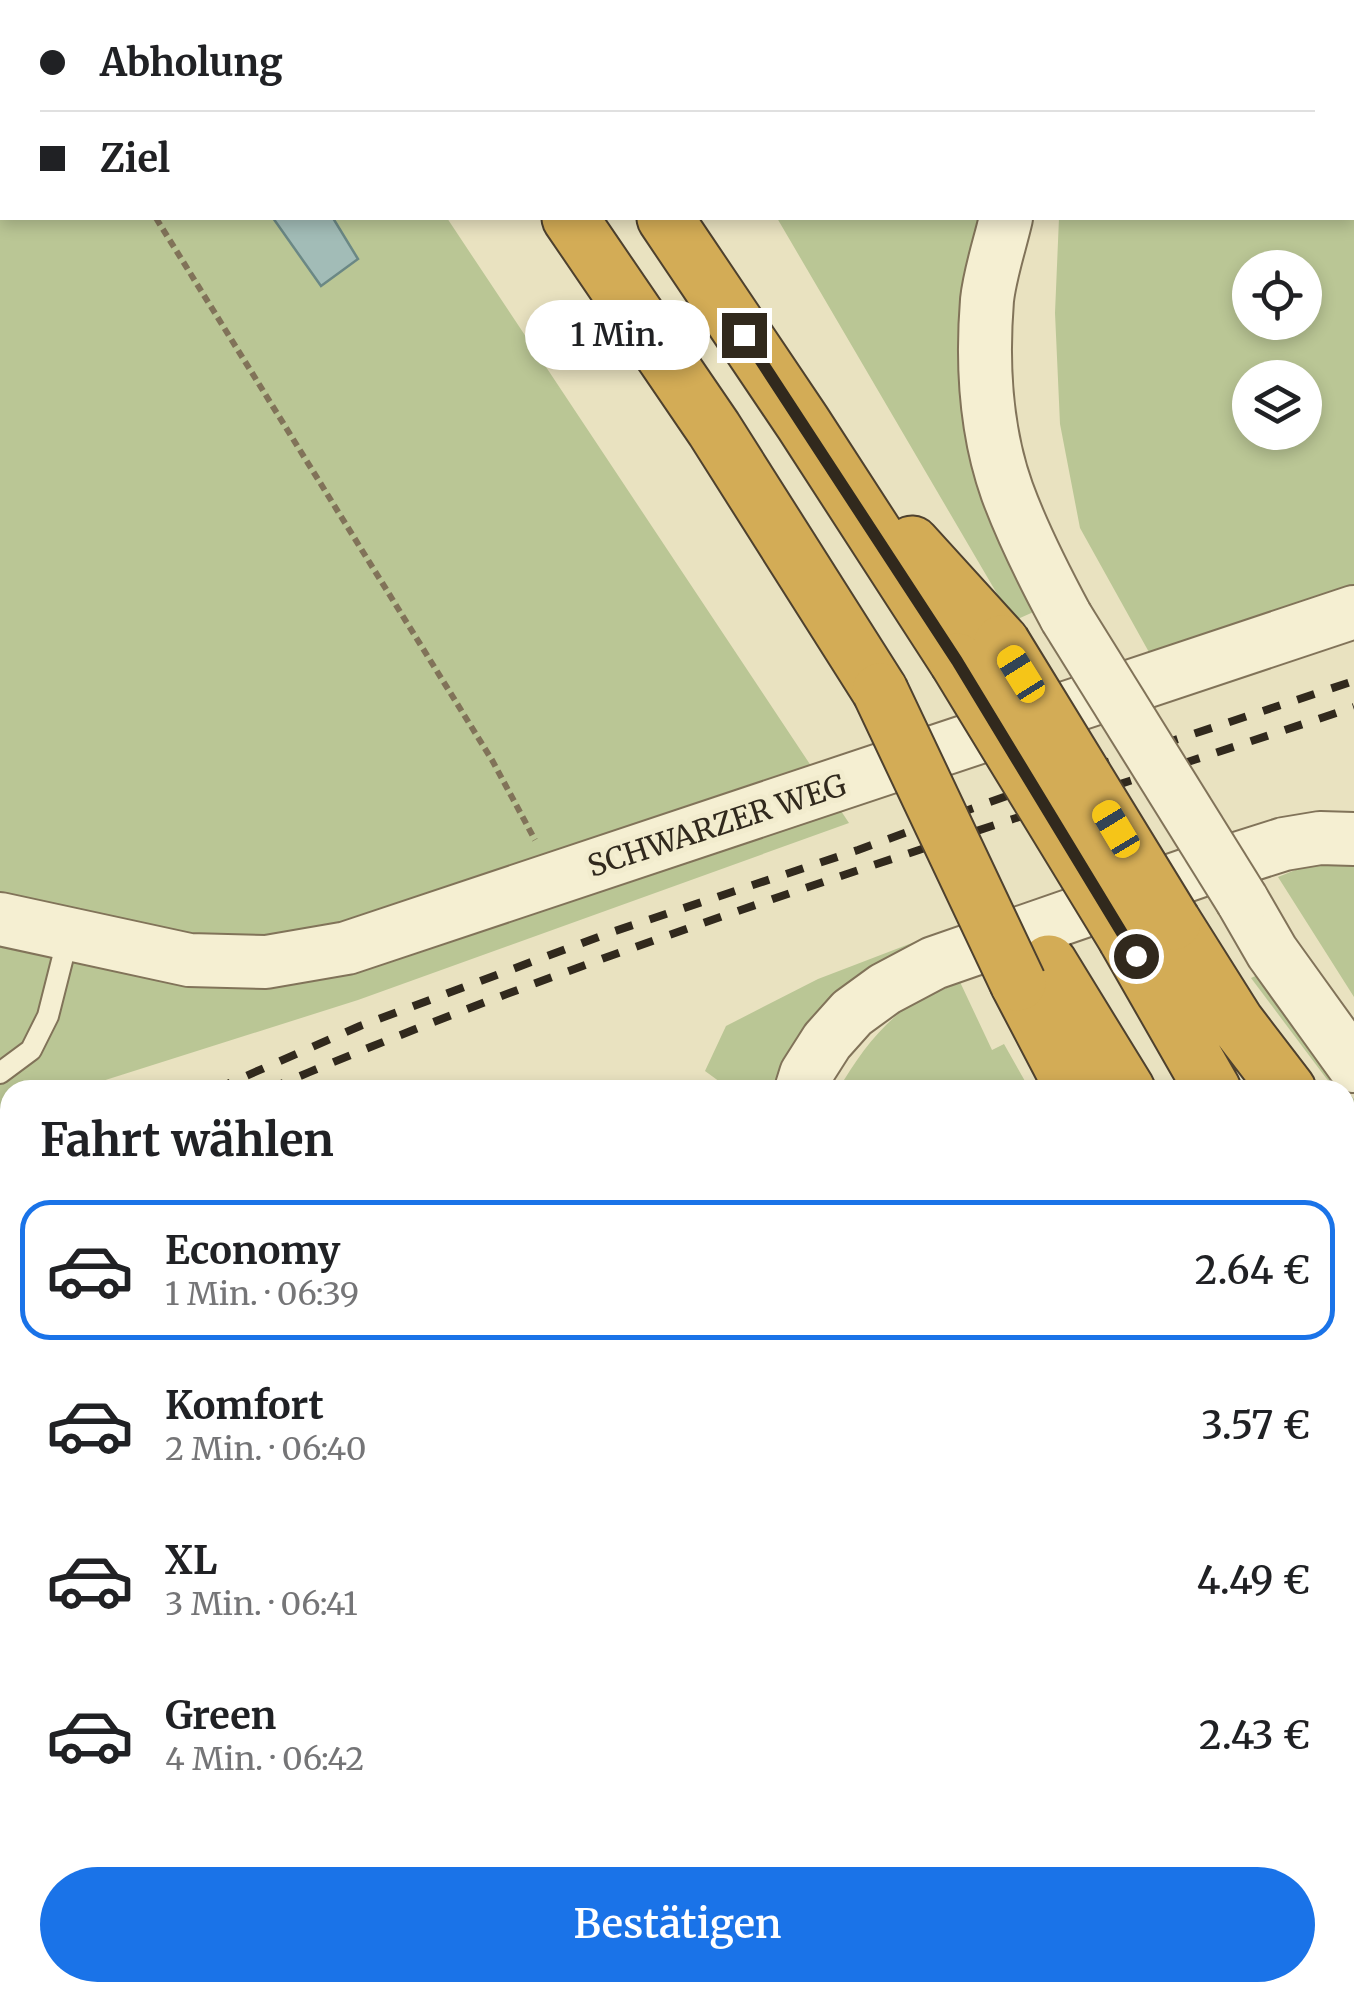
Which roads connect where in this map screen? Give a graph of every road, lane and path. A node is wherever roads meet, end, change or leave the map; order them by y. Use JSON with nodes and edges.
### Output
{"nodes":[{"id":1,"x":157,"y":220,"type":"edge"},
{"id":2,"x":571,"y":220,"type":"edge"},
{"id":3,"x":666,"y":220,"type":"edge"},
{"id":4,"x":1006,"y":220,"type":"edge"},
{"id":5,"x":1354,"y":612,"type":"edge"},
{"id":6,"x":1354,"y":839,"type":"edge"},
{"id":7,"x":557,"y":880,"type":"junction"},
{"id":8,"x":0,"y":886,"type":"edge"},
{"id":9,"x":0,"y":919,"type":"edge"},
{"id":10,"x":1149,"y":930,"type":"junction"},
{"id":11,"x":68,"y":935,"type":"junction"},
{"id":12,"x":1033,"y":973,"type":"junction"},
{"id":13,"x":1354,"y":1066,"type":"edge"},
{"id":14,"x":0,"y":1073,"type":"edge"},
{"id":15,"x":804,"y":1080,"type":"edge"},
{"id":16,"x":1070,"y":1080,"type":"edge"},
{"id":17,"x":1118,"y":1080,"type":"edge"},
{"id":18,"x":1209,"y":1080,"type":"edge"},
{"id":19,"x":1280,"y":1080,"type":"edge"}],
"edges":[{"from":1,"to":7,"type":"path"},
{"from":2,"to":12,"type":"highway","bridge":true},
{"from":3,"to":10,"type":"highway","bridge":true},
{"from":4,"to":13,"type":"street","bridge":true},
{"from":5,"to":7,"type":"street","name":"SCHWARZER WEG"},
{"from":6,"to":15,"type":"street"},
{"from":7,"to":11,"type":"street","name":"SCHWARZER WEG"},
{"from":8,"to":11,"type":"street","name":"SCHWARZER WEG"},
{"from":9,"to":11,"type":"street","name":"SCHWARZER WEG"},
{"from":10,"to":18,"type":"highway"},
{"from":10,"to":19,"type":"highway"},
{"from":11,"to":14,"type":"lane"},
{"from":12,"to":16,"type":"highway"},
{"from":12,"to":17,"type":"highway"}]}
